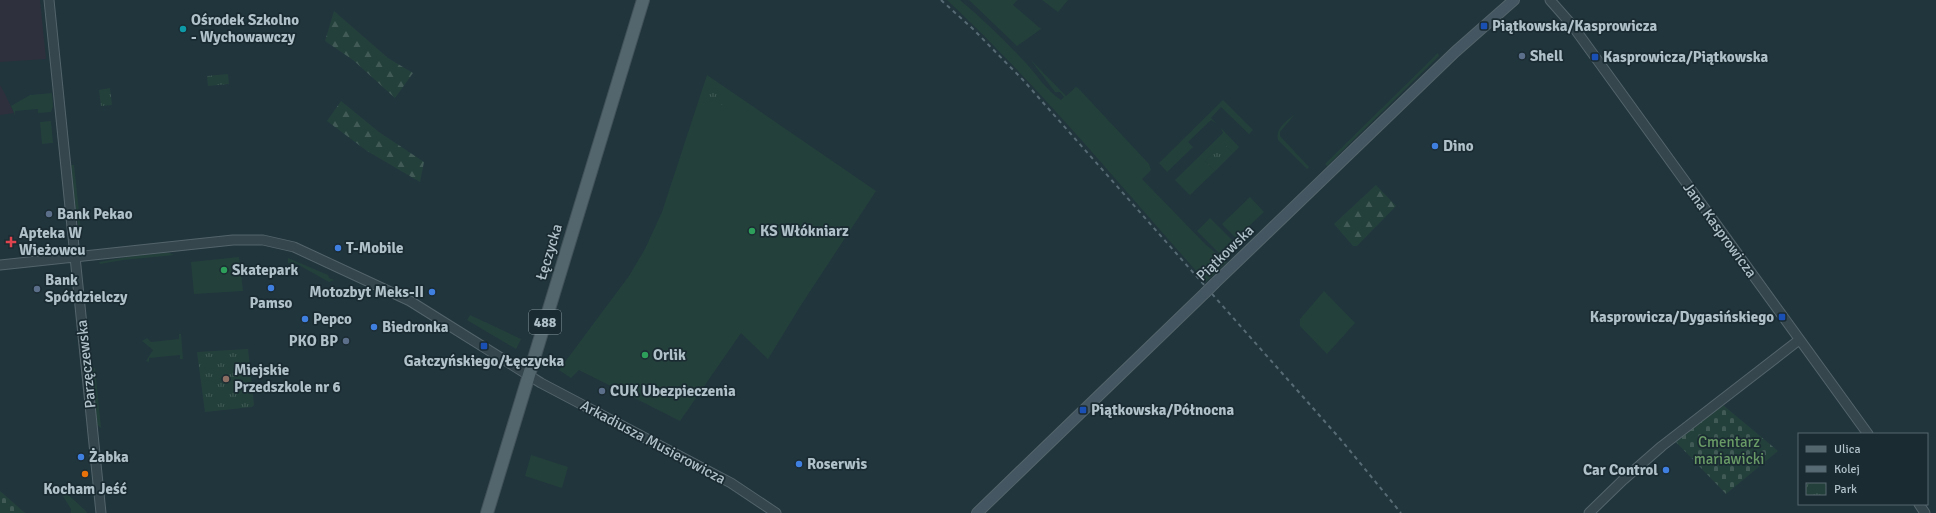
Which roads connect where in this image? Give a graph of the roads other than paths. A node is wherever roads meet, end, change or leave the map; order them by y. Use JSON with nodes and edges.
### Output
{"nodes":[{"id":1,"x":50,"y":0,"type":"edge"},
{"id":2,"x":643,"y":0,"type":"edge"},
{"id":3,"x":1514,"y":0,"type":"edge"},
{"id":4,"x":1523,"y":0,"type":"edge"},
{"id":5,"x":1550,"y":0,"type":"edge"},
{"id":6,"x":1559,"y":0,"type":"edge"},
{"id":7,"x":1495,"y":17,"type":"junction"},
{"id":8,"x":1572,"y":25,"type":"junction"},
{"id":9,"x":75,"y":257,"type":"junction"},
{"id":10,"x":0,"y":265,"type":"edge"},
{"id":11,"x":1799,"y":340,"type":"junction"},
{"id":12,"x":529,"y":375,"type":"junction"},
{"id":13,"x":1867,"y":433,"type":"edge"},
{"id":14,"x":101,"y":513,"type":"edge"},
{"id":15,"x":486,"y":513,"type":"edge"},
{"id":16,"x":776,"y":513,"type":"edge"},
{"id":17,"x":977,"y":513,"type":"edge"},
{"id":18,"x":1589,"y":513,"type":"edge"}],
"edges":[{"from":1,"to":9,"type":"street","name":"Parzęczewska"},
{"from":2,"to":12,"type":"main road","name":"Łęczycka","number":"488"},
{"from":3,"to":7,"type":"main road","name":"Piątkowska"},
{"from":4,"to":7,"type":"main road","name":"Piątkowska"},
{"from":5,"to":8,"type":"street","name":"Jana Kasprowicza"},
{"from":6,"to":8,"type":"street","name":"Jana Kasprowicza"},
{"from":7,"to":17,"type":"main road","name":"Piątkowska","bridge":true},
{"from":8,"to":11,"type":"street","name":"Jana Kasprowicza"},
{"from":9,"to":10,"type":"street","name":"Arkadiusza Musierowicza"},
{"from":9,"to":12,"type":"street","name":"Arkadiusza Musierowicza"},
{"from":9,"to":14,"type":"street","name":"Parzęczewska"},
{"from":11,"to":13,"type":"street","name":"Jana Kasprowicza"},
{"from":11,"to":18,"type":"street"},
{"from":12,"to":15,"type":"main road","name":"Łęczycka","number":"488"},
{"from":12,"to":16,"type":"street","name":"Arkadiusza Musierowicza"}]}
